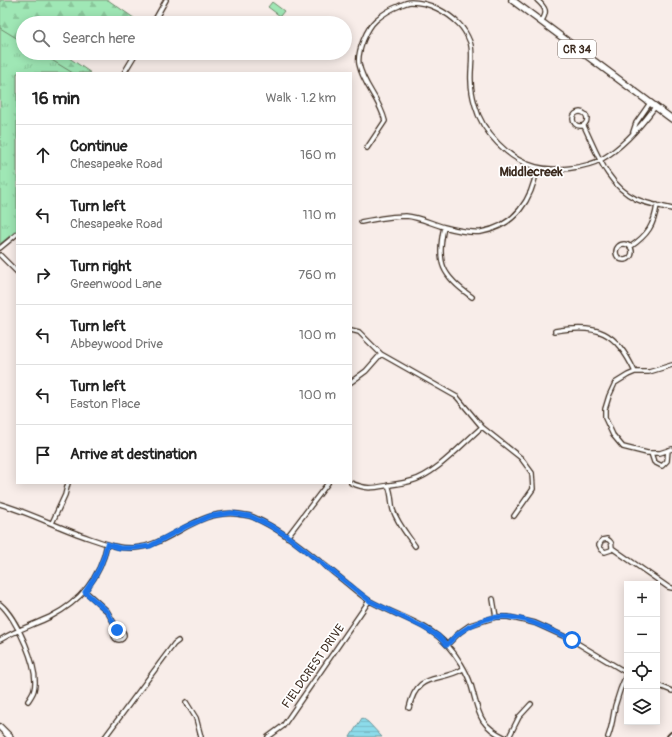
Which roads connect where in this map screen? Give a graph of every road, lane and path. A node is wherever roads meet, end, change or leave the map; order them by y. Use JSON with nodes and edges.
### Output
{"nodes":[{"id":1,"x":166,"y":0,"type":"edge"},
{"id":2,"x":512,"y":0,"type":"edge"},
{"id":3,"x":537,"y":0,"type":"edge"},
{"id":4,"x":409,"y":1,"type":"edge"},
{"id":5,"x":157,"y":16,"type":"edge"},
{"id":6,"x":541,"y":22,"type":"junction"},
{"id":7,"x":132,"y":60,"type":"edge"},
{"id":8,"x":125,"y":72,"type":"edge"},
{"id":9,"x":650,"y":103,"type":"junction"},
{"id":10,"x":655,"y":107,"type":"junction"},
{"id":11,"x":672,"y":119,"type":"edge"},
{"id":12,"x":584,"y":126,"type":"junction"},
{"id":13,"x":633,"y":132,"type":"junction"},
{"id":14,"x":367,"y":148,"type":"dead end"},
{"id":15,"x":600,"y":160,"type":"junction"},
{"id":16,"x":537,"y":168,"type":"junction"},
{"id":17,"x":657,"y":205,"type":"junction"},
{"id":18,"x":672,"y":209,"type":"edge"},
{"id":19,"x":361,"y":222,"type":"dead end"},
{"id":20,"x":444,"y":227,"type":"junction"},
{"id":21,"x":16,"y":235,"type":"edge"},
{"id":22,"x":630,"y":247,"type":"junction"},
{"id":23,"x":0,"y":248,"type":"edge"},
{"id":24,"x":0,"y":256,"type":"edge"},
{"id":25,"x":16,"y":271,"type":"edge"},
{"id":26,"x":472,"y":297,"type":"dead end"},
{"id":27,"x":352,"y":330,"type":"edge"},
{"id":28,"x":555,"y":331,"type":"dead end"},
{"id":29,"x":381,"y":354,"type":"junction"},
{"id":30,"x":672,"y":365,"type":"edge"},
{"id":31,"x":635,"y":372,"type":"junction"},
{"id":32,"x":352,"y":381,"type":"edge"},
{"id":33,"x":482,"y":427,"type":"junction"},
{"id":34,"x":670,"y":450,"type":"edge"},
{"id":35,"x":651,"y":453,"type":"junction"},
{"id":36,"x":352,"y":483,"type":"edge"},
{"id":37,"x":68,"y":484,"type":"edge"},
{"id":38,"x":327,"y":484,"type":"edge"},
{"id":39,"x":388,"y":485,"type":"junction"},
{"id":40,"x":0,"y":504,"type":"edge"},
{"id":41,"x":514,"y":516,"type":"dead end"},
{"id":42,"x":52,"y":523,"type":"junction"},
{"id":43,"x":287,"y":536,"type":"junction"},
{"id":44,"x":107,"y":544,"type":"junction"},
{"id":45,"x":415,"y":546,"type":"dead end"},
{"id":46,"x":612,"y":548,"type":"dead end"},
{"id":47,"x":672,"y":588,"type":"edge"},
{"id":48,"x":85,"y":592,"type":"junction"},
{"id":49,"x":493,"y":599,"type":"dead end"},
{"id":50,"x":370,"y":601,"type":"junction"},
{"id":51,"x":0,"y":604,"type":"edge"},
{"id":52,"x":496,"y":617,"type":"junction"},
{"id":53,"x":19,"y":630,"type":"junction"},
{"id":54,"x":118,"y":630,"type":"dead end"},
{"id":55,"x":0,"y":640,"type":"edge"},
{"id":56,"x":178,"y":641,"type":"dead end"},
{"id":57,"x":447,"y":645,"type":"junction"},
{"id":58,"x":463,"y":669,"type":"junction"},
{"id":59,"x":624,"y":671,"type":"edge"},
{"id":60,"x":624,"y":680,"type":"edge"},
{"id":61,"x":660,"y":686,"type":"edge"},
{"id":62,"x":672,"y":691,"type":"edge"},
{"id":63,"x":28,"y":701,"type":"dead end"},
{"id":64,"x":186,"y":702,"type":"dead end"},
{"id":65,"x":531,"y":704,"type":"dead end"},
{"id":66,"x":409,"y":708,"type":"dead end"},
{"id":67,"x":0,"y":727,"type":"edge"},
{"id":68,"x":10,"y":737,"type":"edge"},
{"id":69,"x":105,"y":737,"type":"edge"},
{"id":70,"x":202,"y":737,"type":"edge"},
{"id":71,"x":268,"y":737,"type":"edge"},
{"id":72,"x":504,"y":737,"type":"edge"},
{"id":73,"x":509,"y":737,"type":"edge"},
{"id":74,"x":608,"y":737,"type":"edge"}],
"edges":[{"from":1,"to":5,"type":"street"},
{"from":2,"to":6,"type":"main road","number":"CR 34"},
{"from":3,"to":6,"type":"street"},
{"from":4,"to":14,"type":"street"},
{"from":4,"to":16,"type":"street"},
{"from":6,"to":9,"type":"main road","number":"CR 34"},
{"from":7,"to":8,"type":"street"},
{"from":9,"to":10,"type":"main road","number":"CR 34"},
{"from":9,"to":13,"type":"street"},
{"from":10,"to":11,"type":"main road","number":"CR 34"},
{"from":10,"to":13,"type":"street"},
{"from":12,"to":12,"type":"street"},
{"from":12,"to":15,"type":"street"},
{"from":13,"to":15,"type":"street"},
{"from":15,"to":16,"type":"street"},
{"from":15,"to":17,"type":"street"},
{"from":16,"to":20,"type":"street"},
{"from":17,"to":18,"type":"street"},
{"from":17,"to":22,"type":"street"},
{"from":19,"to":20,"type":"street"},
{"from":20,"to":26,"type":"street"},
{"from":21,"to":23,"type":"street"},
{"from":22,"to":22,"type":"street"},
{"from":24,"to":25,"type":"street"},
{"from":27,"to":29,"type":"street"},
{"from":28,"to":31,"type":"street"},
{"from":29,"to":32,"type":"street"},
{"from":29,"to":33,"type":"street"},
{"from":30,"to":31,"type":"street"},
{"from":31,"to":35,"type":"street"},
{"from":33,"to":39,"type":"street"},
{"from":33,"to":41,"type":"street"},
{"from":34,"to":35,"type":"street"},
{"from":34,"to":35,"type":"street"},
{"from":36,"to":39,"type":"street"},
{"from":37,"to":42,"type":"street"},
{"from":38,"to":43,"type":"street"},
{"from":39,"to":45,"type":"street"},
{"from":40,"to":42,"type":"street"},
{"from":42,"to":44,"type":"street"},
{"from":43,"to":44,"type":"street"},
{"from":43,"to":50,"type":"street"},
{"from":44,"to":48,"type":"street"},
{"from":46,"to":47,"type":"street"},
{"from":48,"to":53,"type":"street"},
{"from":48,"to":54,"type":"street"},
{"from":49,"to":52,"type":"street"},
{"from":50,"to":57,"type":"street"},
{"from":50,"to":71,"type":"street","name":"FIELDCREST DRIVE"},
{"from":51,"to":53,"type":"street"},
{"from":52,"to":57,"type":"street"},
{"from":52,"to":59,"type":"street"},
{"from":53,"to":55,"type":"street"},
{"from":53,"to":63,"type":"street"},
{"from":56,"to":69,"type":"street"},
{"from":57,"to":58,"type":"street"},
{"from":58,"to":66,"type":"street"},
{"from":58,"to":72,"type":"street"},
{"from":60,"to":74,"type":"street"},
{"from":61,"to":62,"type":"street"},
{"from":64,"to":70,"type":"street"},
{"from":65,"to":73,"type":"street"},
{"from":67,"to":68,"type":"main road"}]}
